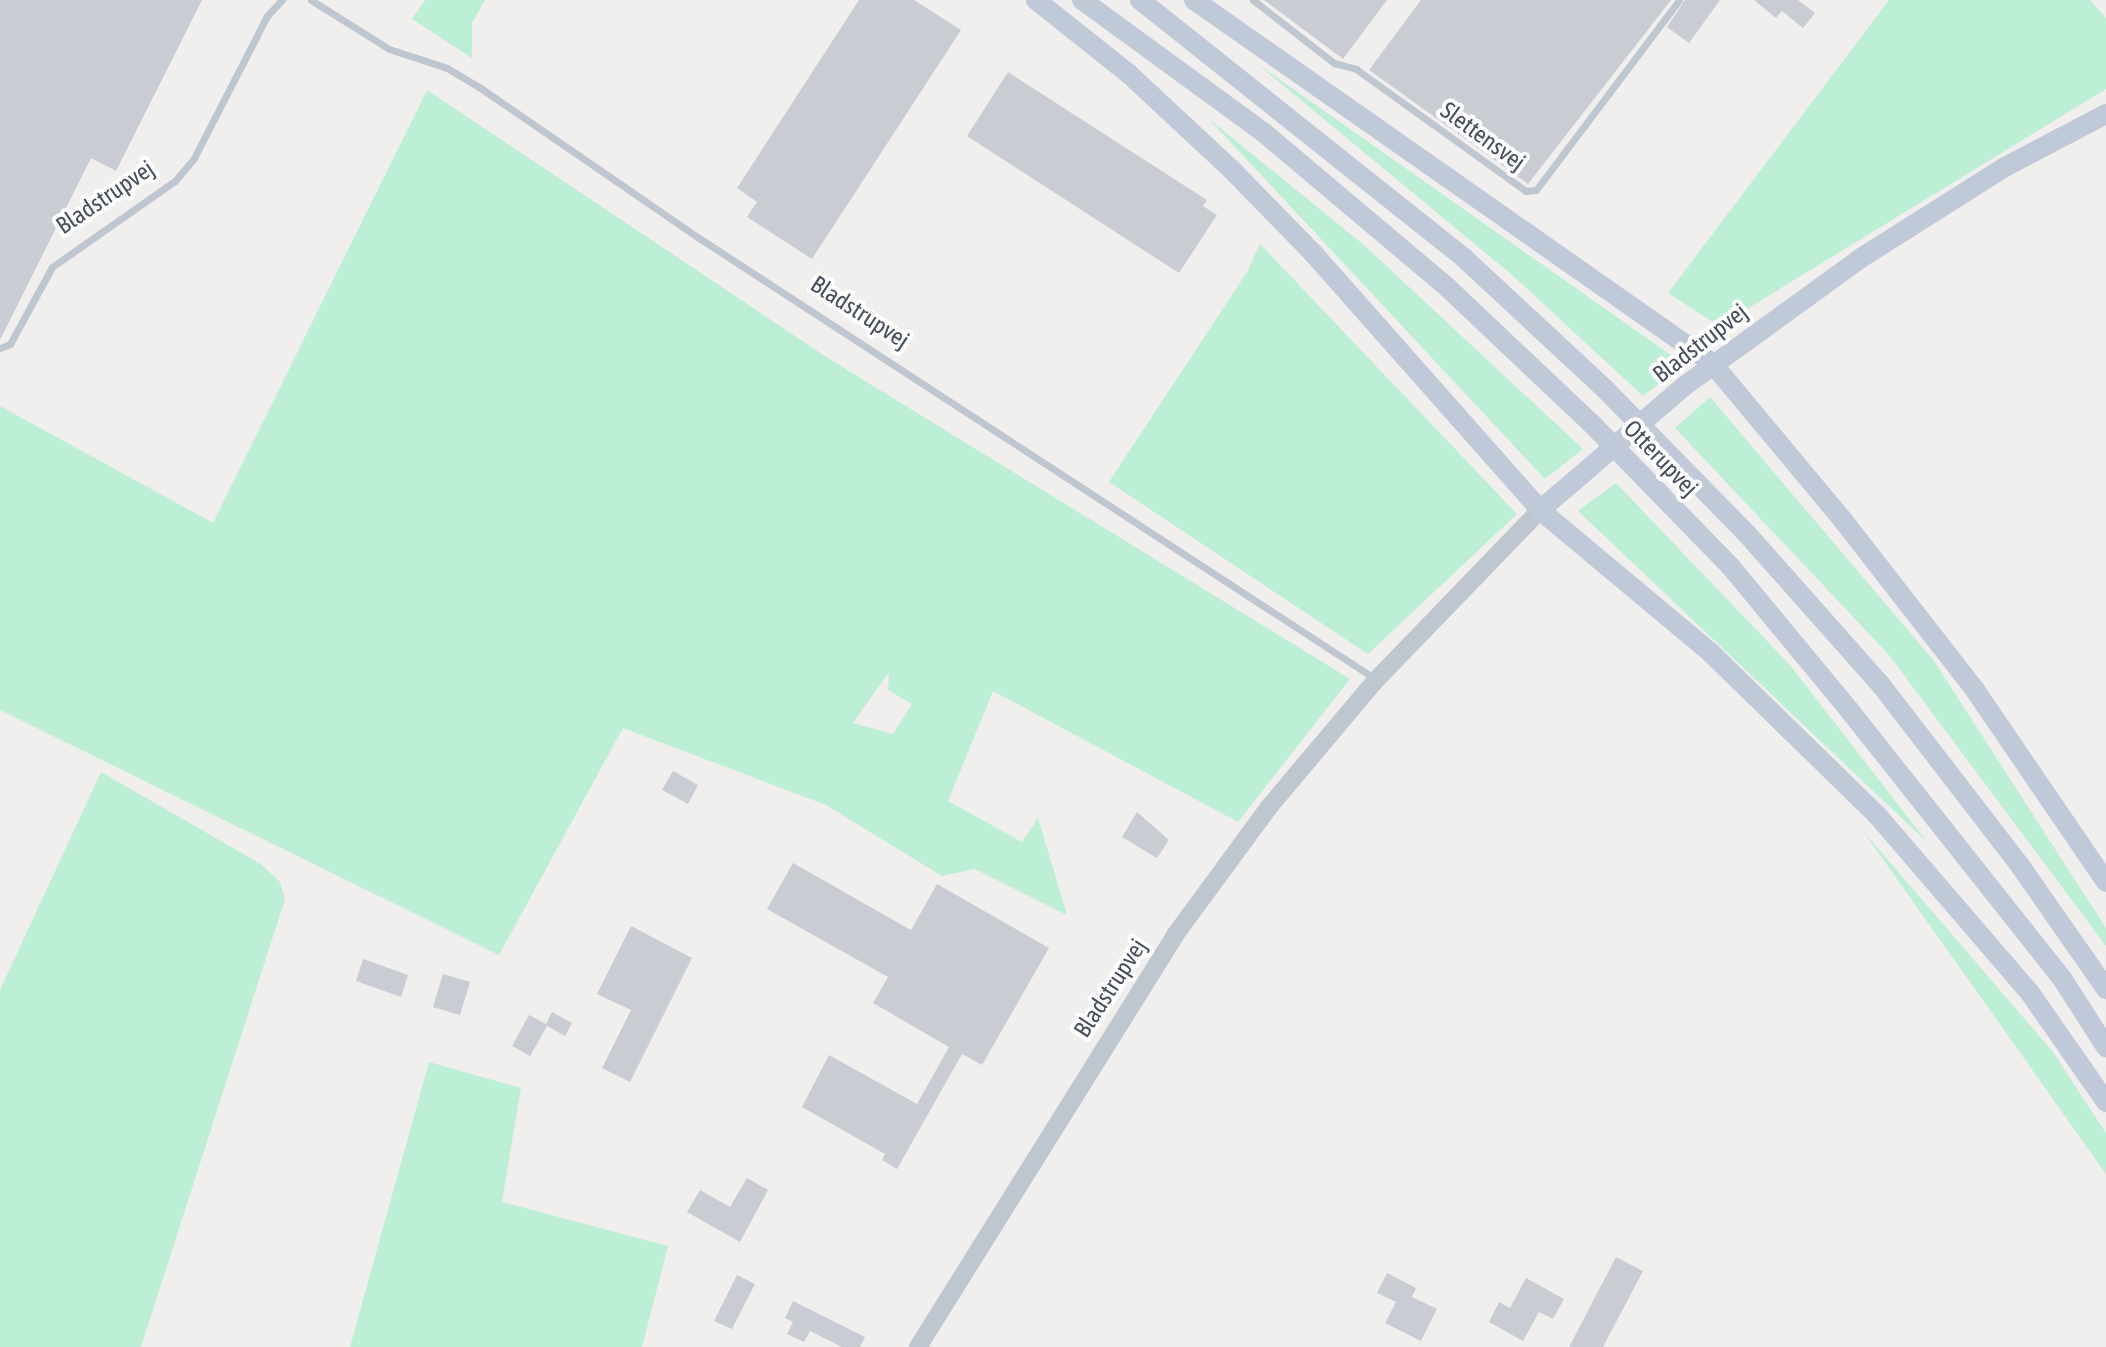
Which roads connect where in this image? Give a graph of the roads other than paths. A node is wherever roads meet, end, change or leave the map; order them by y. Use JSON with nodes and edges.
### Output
{"nodes":[{"id":1,"x":282,"y":0,"type":"edge"},
{"id":2,"x":311,"y":0,"type":"edge"},
{"id":3,"x":1036,"y":0,"type":"edge"},
{"id":4,"x":1082,"y":0,"type":"edge"},
{"id":5,"x":1140,"y":0,"type":"edge"},
{"id":6,"x":1194,"y":0,"type":"edge"},
{"id":7,"x":1253,"y":0,"type":"edge"},
{"id":8,"x":1679,"y":0,"type":"edge"},
{"id":9,"x":2106,"y":114,"type":"edge"},
{"id":10,"x":0,"y":348,"type":"edge"},
{"id":11,"x":1712,"y":363,"type":"junction"},
{"id":12,"x":1540,"y":510,"type":"junction"},
{"id":13,"x":1376,"y":680,"type":"junction"},
{"id":14,"x":2106,"y":882,"type":"edge"},
{"id":15,"x":2106,"y":989,"type":"edge"},
{"id":16,"x":2106,"y":1047,"type":"edge"},
{"id":17,"x":2106,"y":1102,"type":"edge"},
{"id":18,"x":918,"y":1347,"type":"edge"}],
"edges":[{"from":1,"to":10,"type":"lane","name":"Bladstrupvej"},
{"from":2,"to":13,"type":"lane","name":"Bladstrupvej"},
{"from":3,"to":12,"type":"main road"},
{"from":4,"to":16,"type":"main road","name":"Otterupvej"},
{"from":5,"to":15,"type":"main road","name":"Otterupvej"},
{"from":6,"to":11,"type":"main road"},
{"from":7,"to":8,"type":"lane","name":"Slettensvej"},
{"from":9,"to":11,"type":"main road","name":"Bladstrupvej"},
{"from":11,"to":12,"type":"main road","name":"Bladstrupvej","bridge":true},
{"from":11,"to":14,"type":"main road"},
{"from":12,"to":13,"type":"street","name":"Bladstrupvej"},
{"from":12,"to":17,"type":"main road"},
{"from":13,"to":18,"type":"street","name":"Bladstrupvej"}]}
